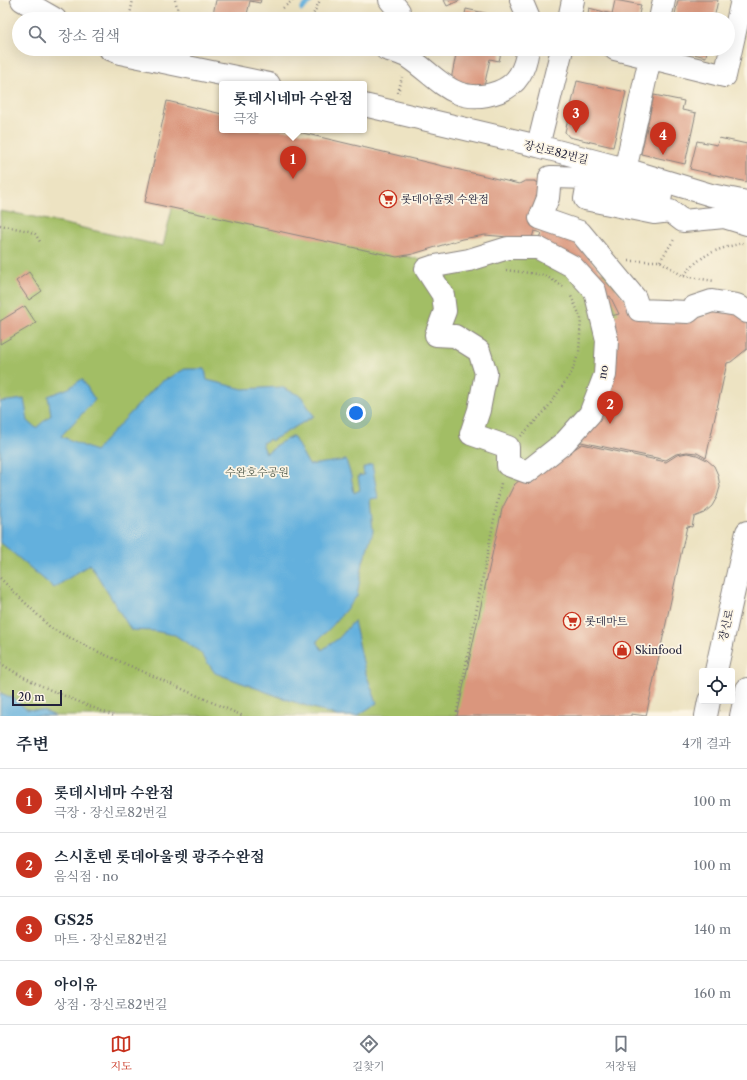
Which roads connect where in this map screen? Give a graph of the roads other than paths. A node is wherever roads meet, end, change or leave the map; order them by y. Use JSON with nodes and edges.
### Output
{"nodes":[{"id":1,"x":22,"y":0,"type":"edge"},
{"id":2,"x":521,"y":0,"type":"edge"},
{"id":3,"x":573,"y":0,"type":"edge"},
{"id":4,"x":664,"y":0,"type":"edge"},
{"id":5,"x":742,"y":0,"type":"edge"},
{"id":6,"x":43,"y":12,"type":"edge"},
{"id":7,"x":526,"y":12,"type":"edge"},
{"id":8,"x":570,"y":12,"type":"edge"},
{"id":9,"x":661,"y":12,"type":"edge"},
{"id":10,"x":735,"y":31,"type":"edge"},
{"id":11,"x":134,"y":56,"type":"edge"},
{"id":12,"x":407,"y":56,"type":"edge"},
{"id":13,"x":526,"y":56,"type":"edge"},
{"id":14,"x":560,"y":56,"type":"edge"},
{"id":15,"x":650,"y":56,"type":"edge"},
{"id":16,"x":661,"y":56,"type":"edge"},
{"id":17,"x":729,"y":56,"type":"edge"},
{"id":18,"x":255,"y":81,"type":"edge"},
{"id":19,"x":367,"y":106,"type":"edge"},
{"id":20,"x":538,"y":146,"type":"junction"},
{"id":21,"x":628,"y":157,"type":"dead end"},
{"id":22,"x":747,"y":202,"type":"edge"},
{"id":23,"x":747,"y":224,"type":"edge"},
{"id":24,"x":747,"y":312,"type":"edge"},
{"id":25,"x":508,"y":450,"type":"joint"},
{"id":26,"x":747,"y":532,"type":"edge"},
{"id":27,"x":717,"y":668,"type":"edge"},
{"id":28,"x":747,"y":689,"type":"edge"},
{"id":29,"x":708,"y":704,"type":"edge"},
{"id":30,"x":706,"y":716,"type":"edge"},
{"id":31,"x":741,"y":716,"type":"edge"}],
"edges":[{"from":1,"to":6,"type":"street"},
{"from":2,"to":7,"type":"street"},
{"from":3,"to":8,"type":"street"},
{"from":4,"to":9,"type":"street"},
{"from":5,"to":10,"type":"street"},
{"from":11,"to":18,"type":"street"},
{"from":12,"to":13,"type":"street"},
{"from":14,"to":20,"type":"street"},
{"from":15,"to":21,"type":"street"},
{"from":16,"to":17,"type":"street"},
{"from":19,"to":20,"type":"street","name":"장신로82번길"},
{"from":20,"to":22,"type":"street","name":"장신로82번길"},
{"from":23,"to":24,"type":"street"},
{"from":25,"to":25,"type":"street","name":"no"},
{"from":26,"to":27,"type":"street","name":"장신로"},
{"from":28,"to":31,"type":"street"},
{"from":29,"to":30,"type":"street"}]}
